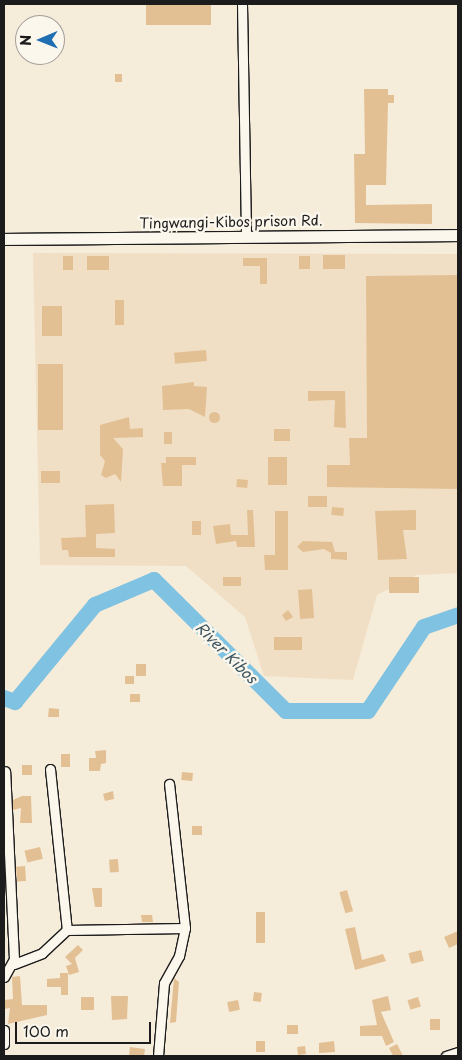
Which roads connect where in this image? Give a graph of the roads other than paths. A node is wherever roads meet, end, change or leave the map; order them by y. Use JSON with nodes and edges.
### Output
{"nodes":[{"id":1,"x":242,"y":4,"type":"edge"},
{"id":2,"x":458,"y":235,"type":"edge"},
{"id":3,"x":246,"y":237,"type":"junction"},
{"id":4,"x":4,"y":239,"type":"edge"},
{"id":5,"x":50,"y":769,"type":"dead end"},
{"id":6,"x":5,"y":770,"type":"dead end"},
{"id":7,"x":169,"y":784,"type":"dead end"},
{"id":8,"x":185,"y":928,"type":"junction"},
{"id":9,"x":67,"y":930,"type":"junction"},
{"id":10,"x":14,"y":964,"type":"junction"},
{"id":11,"x":4,"y":977,"type":"edge"},
{"id":12,"x":4,"y":1030,"type":"edge"},
{"id":13,"x":4,"y":1044,"type":"edge"},
{"id":14,"x":458,"y":1052,"type":"edge"},
{"id":15,"x":158,"y":1056,"type":"edge"},
{"id":16,"x":446,"y":1056,"type":"edge"}],
"edges":[{"from":1,"to":3,"type":"street"},
{"from":2,"to":3,"type":"street","name":"Tingwangi-Kibos prison Rd."},
{"from":3,"to":4,"type":"street","name":"Tingwangi-Kibos prison Rd."},
{"from":5,"to":9,"type":"street"},
{"from":6,"to":10,"type":"street"},
{"from":7,"to":8,"type":"street"},
{"from":8,"to":9,"type":"street"},
{"from":8,"to":15,"type":"street"},
{"from":9,"to":10,"type":"street"},
{"from":10,"to":11,"type":"street"},
{"from":12,"to":13,"type":"street"},
{"from":14,"to":16,"type":"street"}]}
